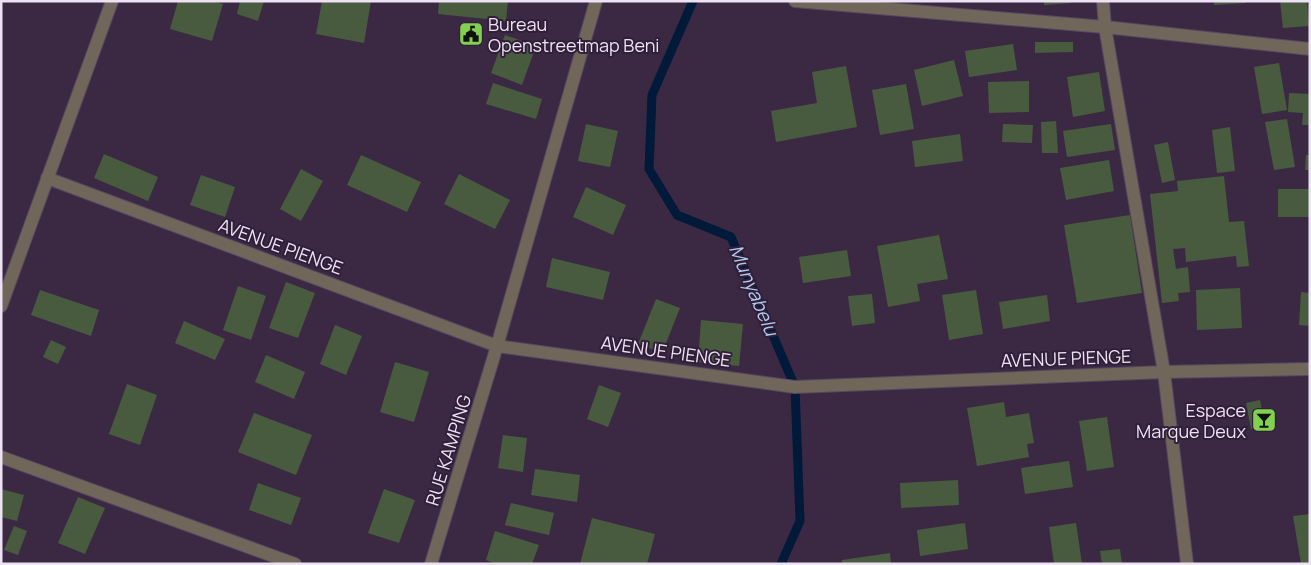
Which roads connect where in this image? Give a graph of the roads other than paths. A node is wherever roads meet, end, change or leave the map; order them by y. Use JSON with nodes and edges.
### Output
{"nodes":[{"id":1,"x":112,"y":1,"type":"edge"},
{"id":2,"x":596,"y":1,"type":"edge"},
{"id":3,"x":795,"y":1,"type":"edge"},
{"id":4,"x":1104,"y":1,"type":"edge"},
{"id":5,"x":1105,"y":27,"type":"junction"},
{"id":6,"x":1310,"y":49,"type":"edge"},
{"id":7,"x":47,"y":178,"type":"junction"},
{"id":8,"x":1,"y":306,"type":"edge"},
{"id":9,"x":498,"y":346,"type":"junction"},
{"id":10,"x":1310,"y":369,"type":"edge"},
{"id":11,"x":1164,"y":372,"type":"junction"},
{"id":12,"x":1,"y":457,"type":"edge"},
{"id":13,"x":295,"y":564,"type":"edge"},
{"id":14,"x":431,"y":564,"type":"edge"},
{"id":15,"x":1187,"y":564,"type":"edge"}],
"edges":[{"from":1,"to":7,"type":"street"},
{"from":2,"to":9,"type":"street","name":"RUE KAMPING"},
{"from":3,"to":5,"type":"street"},
{"from":4,"to":5,"type":"street"},
{"from":5,"to":6,"type":"street"},
{"from":5,"to":11,"type":"street"},
{"from":7,"to":8,"type":"street"},
{"from":7,"to":9,"type":"street","name":"AVENUE PIENGE"},
{"from":9,"to":11,"type":"street","name":"AVENUE PIENGE"},
{"from":9,"to":14,"type":"street","name":"RUE KAMPING"},
{"from":10,"to":11,"type":"street","name":"AVENUE PIENGE"},
{"from":11,"to":15,"type":"street"},
{"from":12,"to":13,"type":"street"}]}
